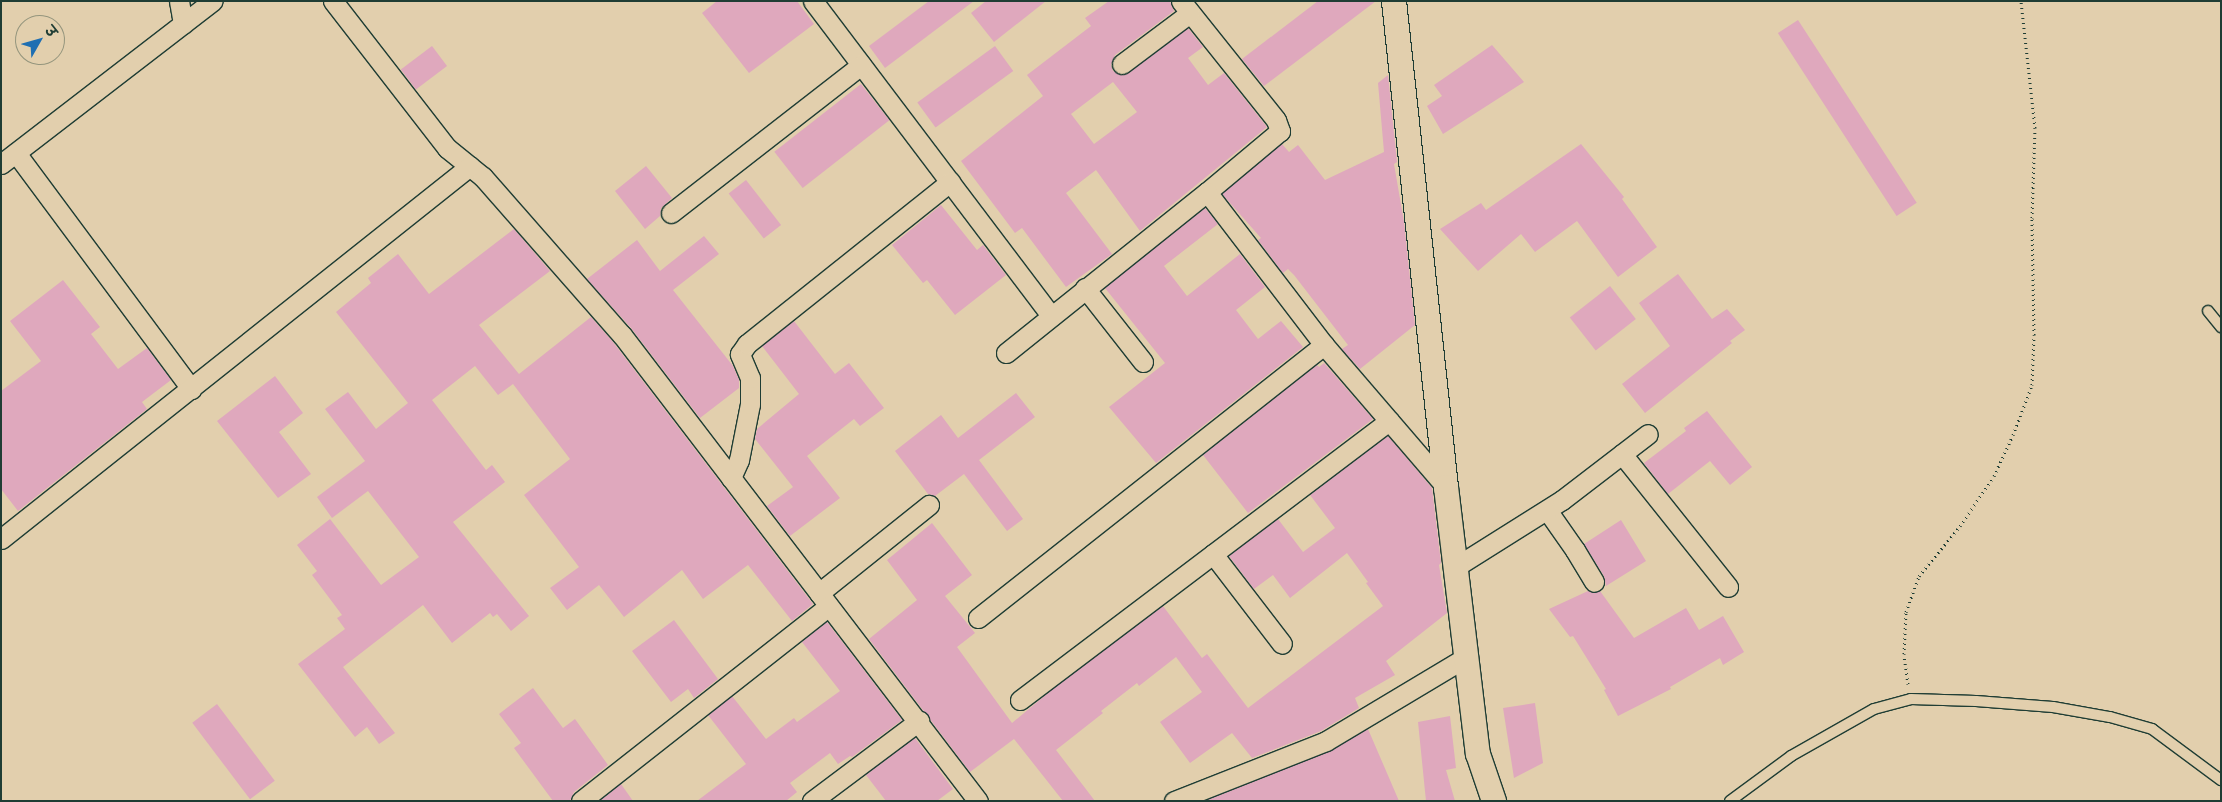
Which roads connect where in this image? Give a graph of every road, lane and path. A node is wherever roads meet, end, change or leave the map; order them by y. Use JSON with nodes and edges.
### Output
{"nodes":[{"id":1,"x":179,"y":1,"type":"edge"},
{"id":2,"x":212,"y":1,"type":"edge"},
{"id":3,"x":334,"y":1,"type":"edge"},
{"id":4,"x":813,"y":1,"type":"edge"},
{"id":5,"x":1394,"y":1,"type":"edge"},
{"id":6,"x":2021,"y":1,"type":"edge"},
{"id":7,"x":1184,"y":6,"type":"edge"},
{"id":8,"x":183,"y":24,"type":"junction"},
{"id":9,"x":1120,"y":60,"type":"dead end"},
{"id":10,"x":861,"y":65,"type":"junction"},
{"id":11,"x":8,"y":158,"type":"edge"},
{"id":12,"x":470,"y":166,"type":"junction"},
{"id":13,"x":950,"y":182,"type":"junction"},
{"id":14,"x":1207,"y":192,"type":"junction"},
{"id":15,"x":671,"y":213,"type":"dead end"},
{"id":16,"x":1085,"y":288,"type":"junction"},
{"id":17,"x":2208,"y":311,"type":"dead end"},
{"id":18,"x":1051,"y":316,"type":"junction"},
{"id":19,"x":2221,"y":327,"type":"edge"},
{"id":20,"x":1324,"y":345,"type":"junction"},
{"id":21,"x":1006,"y":353,"type":"dead end"},
{"id":22,"x":1143,"y":362,"type":"dead end"},
{"id":23,"x":191,"y":389,"type":"junction"},
{"id":24,"x":1389,"y":421,"type":"junction"},
{"id":25,"x":1648,"y":434,"type":"dead end"},
{"id":26,"x":1622,"y":454,"type":"junction"},
{"id":27,"x":731,"y":478,"type":"junction"},
{"id":28,"x":1446,"y":487,"type":"junction"},
{"id":29,"x":929,"y":505,"type":"dead end"},
{"id":30,"x":1547,"y":510,"type":"junction"},
{"id":31,"x":1,"y":538,"type":"edge"},
{"id":32,"x":1213,"y":554,"type":"junction"},
{"id":33,"x":1457,"y":566,"type":"junction"},
{"id":34,"x":1594,"y":582,"type":"dead end"},
{"id":35,"x":1728,"y":587,"type":"dead end"},
{"id":36,"x":824,"y":600,"type":"junction"},
{"id":37,"x":978,"y":618,"type":"dead end"},
{"id":38,"x":1282,"y":644,"type":"dead end"},
{"id":39,"x":1468,"y":656,"type":"junction"},
{"id":40,"x":1910,"y":699,"type":"junction"},
{"id":41,"x":1020,"y":700,"type":"dead end"},
{"id":42,"x":919,"y":721,"type":"junction"},
{"id":43,"x":2221,"y":780,"type":"edge"},
{"id":44,"x":581,"y":801,"type":"edge"},
{"id":45,"x":812,"y":801,"type":"edge"},
{"id":46,"x":978,"y":801,"type":"edge"},
{"id":47,"x":1174,"y":801,"type":"edge"},
{"id":48,"x":1494,"y":801,"type":"edge"},
{"id":49,"x":1730,"y":801,"type":"edge"}],
"edges":[{"from":1,"to":8,"type":"street"},
{"from":2,"to":8,"type":"street"},
{"from":3,"to":12,"type":"street"},
{"from":4,"to":10,"type":"street"},
{"from":5,"to":28,"type":"street"},
{"from":6,"to":40,"type":"path"},
{"from":7,"to":9,"type":"street"},
{"from":7,"to":14,"type":"street"},
{"from":8,"to":11,"type":"street"},
{"from":10,"to":13,"type":"street"},
{"from":10,"to":15,"type":"street"},
{"from":11,"to":23,"type":"street"},
{"from":12,"to":23,"type":"street"},
{"from":12,"to":27,"type":"street"},
{"from":13,"to":18,"type":"street"},
{"from":13,"to":27,"type":"street"},
{"from":14,"to":16,"type":"street"},
{"from":14,"to":20,"type":"street"},
{"from":16,"to":18,"type":"street"},
{"from":16,"to":22,"type":"street"},
{"from":17,"to":19,"type":"lane"},
{"from":18,"to":21,"type":"street"},
{"from":20,"to":24,"type":"street"},
{"from":20,"to":37,"type":"street"},
{"from":23,"to":31,"type":"street"},
{"from":24,"to":28,"type":"street"},
{"from":24,"to":32,"type":"street"},
{"from":25,"to":26,"type":"street"},
{"from":26,"to":30,"type":"street"},
{"from":26,"to":35,"type":"street"},
{"from":27,"to":36,"type":"street"},
{"from":28,"to":33,"type":"street"},
{"from":29,"to":36,"type":"street"},
{"from":30,"to":33,"type":"street"},
{"from":30,"to":34,"type":"street"},
{"from":32,"to":38,"type":"street"},
{"from":32,"to":41,"type":"street"},
{"from":33,"to":39,"type":"street"},
{"from":36,"to":42,"type":"street"},
{"from":36,"to":44,"type":"street"},
{"from":39,"to":47,"type":"street"},
{"from":39,"to":48,"type":"street"},
{"from":40,"to":43,"type":"lane"},
{"from":40,"to":49,"type":"lane"},
{"from":42,"to":45,"type":"street"},
{"from":42,"to":46,"type":"street"}]}
